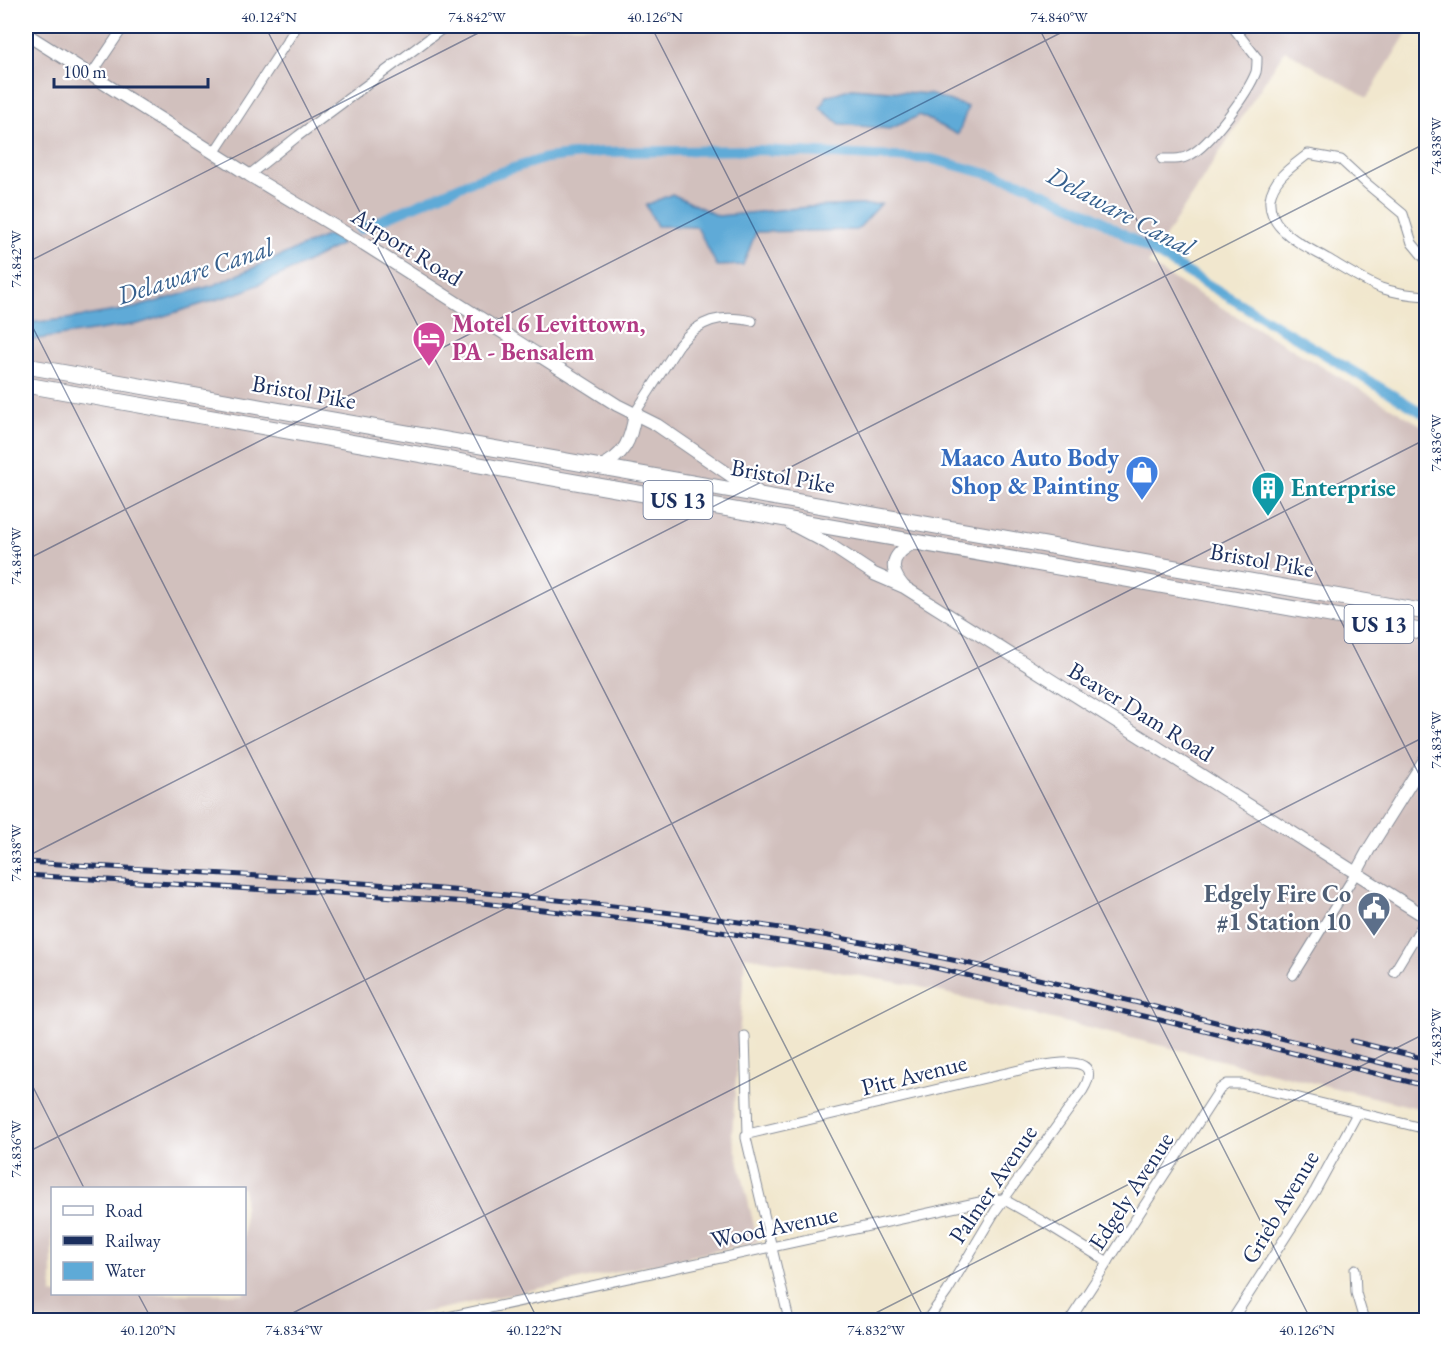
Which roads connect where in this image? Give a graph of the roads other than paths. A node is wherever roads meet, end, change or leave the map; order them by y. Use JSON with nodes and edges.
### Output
{"nodes":[{"id":1,"x":124,"y":26,"type":"edge"},
{"id":2,"x":297,"y":26,"type":"edge"},
{"id":3,"x":446,"y":26,"type":"edge"},
{"id":4,"x":1232,"y":26,"type":"edge"},
{"id":5,"x":26,"y":34,"type":"edge"},
{"id":6,"x":91,"y":75,"type":"junction"},
{"id":7,"x":214,"y":153,"type":"junction"},
{"id":8,"x":1162,"y":159,"type":"dead end"},
{"id":9,"x":249,"y":175,"type":"junction"},
{"id":10,"x":1426,"y":260,"type":"edge"},
{"id":11,"x":1426,"y":296,"type":"edge"},
{"id":12,"x":752,"y":321,"type":"dead end"},
{"id":13,"x":26,"y":366,"type":"edge"},
{"id":14,"x":26,"y":385,"type":"edge"},
{"id":15,"x":635,"y":413,"type":"junction"},
{"id":16,"x":599,"y":467,"type":"junction"},
{"id":17,"x":766,"y":496,"type":"junction"},
{"id":18,"x":779,"y":518,"type":"junction"},
{"id":19,"x":916,"y":542,"type":"junction"},
{"id":20,"x":904,"y":586,"type":"junction"},
{"id":21,"x":1426,"y":612,"type":"edge"},
{"id":22,"x":1426,"y":632,"type":"edge"},
{"id":23,"x":1426,"y":758,"type":"edge"},
{"id":24,"x":1356,"y":873,"type":"junction"},
{"id":25,"x":1426,"y":918,"type":"edge"},
{"id":26,"x":1394,"y":972,"type":"dead end"},
{"id":27,"x":1293,"y":975,"type":"dead end"},
{"id":28,"x":745,"y":1036,"type":"dead end"},
{"id":29,"x":1087,"y":1070,"type":"joint"},
{"id":30,"x":1358,"y":1112,"type":"junction"},
{"id":31,"x":1426,"y":1129,"type":"edge"},
{"id":32,"x":748,"y":1134,"type":"junction"},
{"id":33,"x":1003,"y":1199,"type":"junction"},
{"id":34,"x":772,"y":1247,"type":"junction"},
{"id":35,"x":1108,"y":1262,"type":"junction"},
{"id":36,"x":1354,"y":1269,"type":"dead end"},
{"id":37,"x":434,"y":1320,"type":"edge"},
{"id":38,"x":789,"y":1320,"type":"edge"},
{"id":39,"x":927,"y":1320,"type":"edge"},
{"id":40,"x":1070,"y":1320,"type":"edge"},
{"id":41,"x":1232,"y":1320,"type":"edge"},
{"id":42,"x":1364,"y":1320,"type":"edge"}],
"edges":[{"from":1,"to":6,"type":"street"},
{"from":2,"to":7,"type":"street"},
{"from":3,"to":9,"type":"street"},
{"from":4,"to":8,"type":"street"},
{"from":5,"to":6,"type":"street","name":"Airport Road"},
{"from":6,"to":7,"type":"street","name":"Airport Road"},
{"from":7,"to":9,"type":"street","name":"Airport Road"},
{"from":9,"to":15,"type":"street","name":"Airport Road"},
{"from":10,"to":11,"type":"street"},
{"from":12,"to":15,"type":"street"},
{"from":13,"to":16,"type":"highway","name":"Bristol Pike","number":"US 13"},
{"from":14,"to":18,"type":"highway","name":"Bristol Pike","number":"US 13"},
{"from":15,"to":16,"type":"street"},
{"from":15,"to":17,"type":"street","name":"Airport Road"},
{"from":16,"to":17,"type":"highway","name":"Bristol Pike","number":"US 13"},
{"from":17,"to":21,"type":"highway","name":"Bristol Pike","number":"US 13"},
{"from":18,"to":19,"type":"highway","name":"Bristol Pike","number":"US 13"},
{"from":18,"to":20,"type":"street","name":"Beaver Dam Road"},
{"from":19,"to":20,"type":"street"},
{"from":19,"to":22,"type":"highway","name":"Bristol Pike","number":"US 13"},
{"from":20,"to":24,"type":"street","name":"Beaver Dam Road"},
{"from":23,"to":24,"type":"street"},
{"from":24,"to":25,"type":"street","name":"Beaver Dam Road"},
{"from":24,"to":27,"type":"street"},
{"from":25,"to":26,"type":"street"},
{"from":28,"to":32,"type":"street"},
{"from":29,"to":32,"type":"street","name":"Pitt Avenue"},
{"from":29,"to":33,"type":"street","name":"Palmer Avenue"},
{"from":30,"to":31,"type":"street"},
{"from":30,"to":35,"type":"street","name":"Edgely Avenue"},
{"from":30,"to":41,"type":"street","name":"Grieb Avenue"},
{"from":32,"to":34,"type":"street"},
{"from":33,"to":34,"type":"street","name":"Wood Avenue"},
{"from":33,"to":35,"type":"street"},
{"from":33,"to":39,"type":"street","name":"Palmer Avenue"},
{"from":34,"to":37,"type":"street","name":"Wood Avenue"},
{"from":34,"to":38,"type":"street"},
{"from":35,"to":40,"type":"street","name":"Edgely Avenue"},
{"from":36,"to":42,"type":"street"}]}
